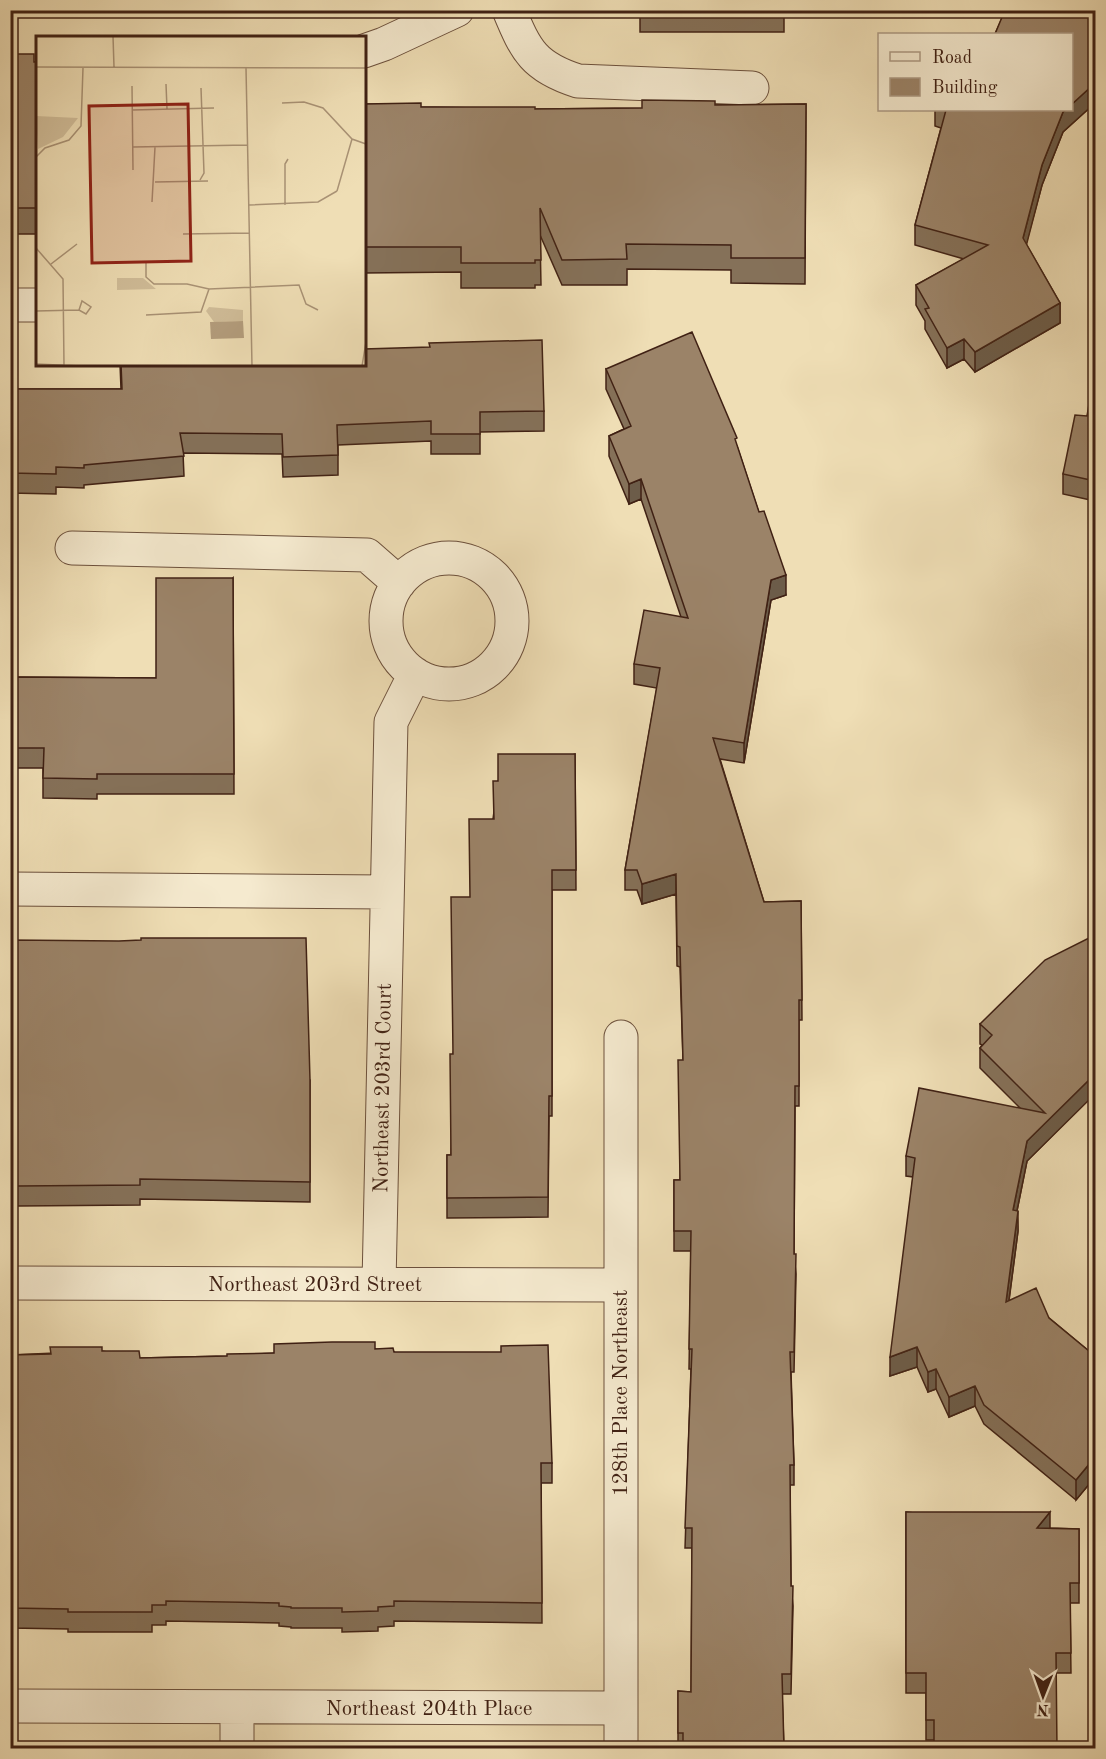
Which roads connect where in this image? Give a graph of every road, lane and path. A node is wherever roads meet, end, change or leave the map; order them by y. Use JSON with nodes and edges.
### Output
{"nodes":[{"id":1,"x":457,"y":10,"type":"edge"},
{"id":2,"x":509,"y":10,"type":"edge"},
{"id":3,"x":366,"y":50,"type":"edge"},
{"id":4,"x":752,"y":88,"type":"dead end"},
{"id":5,"x":10,"y":305,"type":"edge"},
{"id":6,"x":36,"y":305,"type":"edge"},
{"id":7,"x":72,"y":548,"type":"dead end"},
{"id":8,"x":399,"y":583,"type":"junction"},
{"id":9,"x":415,"y":674,"type":"junction"},
{"id":10,"x":10,"y":889,"type":"edge"},
{"id":11,"x":386,"y":892,"type":"junction"},
{"id":12,"x":621,"y":1037,"type":"dead end"},
{"id":13,"x":10,"y":1284,"type":"edge"},
{"id":14,"x":378,"y":1284,"type":"junction"},
{"id":15,"x":620,"y":1285,"type":"junction"},
{"id":16,"x":10,"y":1706,"type":"edge"},
{"id":17,"x":237,"y":1708,"type":"junction"},
{"id":18,"x":621,"y":1708,"type":"junction"},
{"id":19,"x":237,"y":1749,"type":"edge"},
{"id":20,"x":621,"y":1749,"type":"edge"}],
"edges":[{"from":1,"to":3,"type":"street"},
{"from":2,"to":4,"type":"street"},
{"from":5,"to":6,"type":"street"},
{"from":7,"to":8,"type":"street"},
{"from":8,"to":9,"type":"street"},
{"from":8,"to":9,"type":"street"},
{"from":9,"to":11,"type":"street","name":"Northeast 203rd Court"},
{"from":10,"to":11,"type":"street"},
{"from":11,"to":14,"type":"street","name":"Northeast 203rd Court"},
{"from":12,"to":15,"type":"street","name":"128th Place Northeast"},
{"from":13,"to":14,"type":"street","name":"Northeast 203rd Street"},
{"from":14,"to":15,"type":"street","name":"Northeast 203rd Street"},
{"from":15,"to":18,"type":"street","name":"128th Place Northeast"},
{"from":16,"to":17,"type":"street","name":"Northeast 204th Place"},
{"from":17,"to":18,"type":"street","name":"Northeast 204th Place"},
{"from":17,"to":19,"type":"street"},
{"from":18,"to":20,"type":"street","name":"128th Place Northeast"}]}
